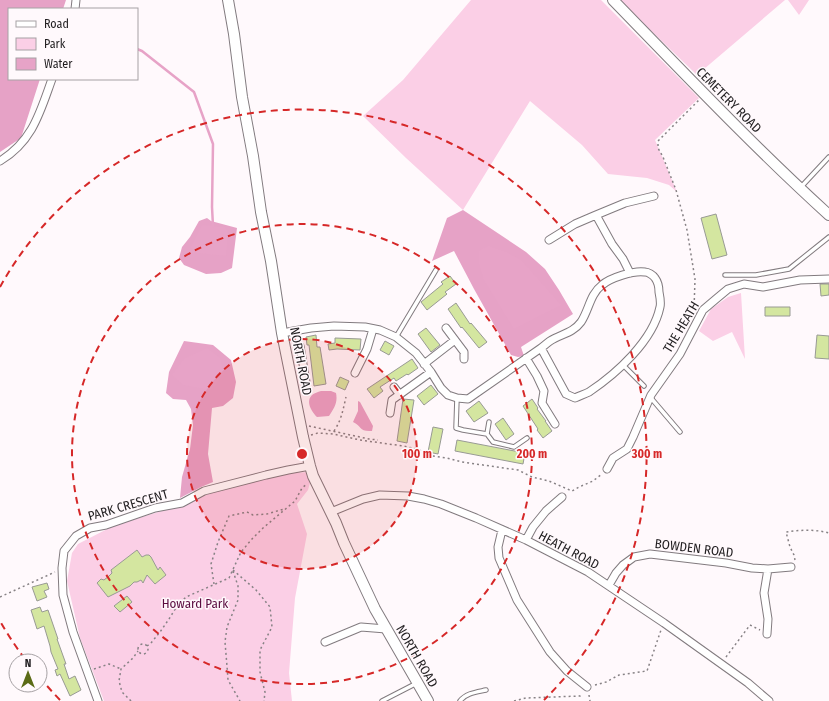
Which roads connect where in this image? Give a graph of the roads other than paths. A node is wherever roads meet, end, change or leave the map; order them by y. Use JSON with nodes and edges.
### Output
{"nodes":[{"id":1,"x":228,"y":0,"type":"edge"},
{"id":2,"x":613,"y":0,"type":"edge"},
{"id":3,"x":52,"y":80,"type":"edge"},
{"id":4,"x":829,"y":157,"type":"edge"},
{"id":5,"x":0,"y":161,"type":"edge"},
{"id":6,"x":800,"y":188,"type":"junction"},
{"id":7,"x":654,"y":196,"type":"dead end"},
{"id":8,"x":596,"y":215,"type":"junction"},
{"id":9,"x":829,"y":215,"type":"edge"},
{"id":10,"x":829,"y":237,"type":"edge"},
{"id":11,"x":549,"y":240,"type":"dead end"},
{"id":12,"x":436,"y":270,"type":"dead end"},
{"id":13,"x":630,"y":273,"type":"junction"},
{"id":14,"x":725,"y":275,"type":"dead end"},
{"id":15,"x":829,"y":279,"type":"edge"},
{"id":16,"x":446,"y":328,"type":"dead end"},
{"id":17,"x":373,"y":329,"type":"junction"},
{"id":18,"x":282,"y":333,"type":"junction"},
{"id":19,"x":396,"y":337,"type":"junction"},
{"id":20,"x":455,"y":340,"type":"junction"},
{"id":21,"x":300,"y":346,"type":"dead end"},
{"id":22,"x":541,"y":348,"type":"junction"},
{"id":23,"x":464,"y":358,"type":"dead end"},
{"id":24,"x":526,"y":358,"type":"junction"},
{"id":25,"x":424,"y":364,"type":"junction"},
{"id":26,"x":623,"y":365,"type":"junction"},
{"id":27,"x":304,"y":368,"type":"junction"},
{"id":28,"x":290,"y":371,"type":"junction"},
{"id":29,"x":431,"y":372,"type":"junction"},
{"id":30,"x":355,"y":373,"type":"dead end"},
{"id":31,"x":306,"y":382,"type":"dead end"},
{"id":32,"x":644,"y":386,"type":"dead end"},
{"id":33,"x":394,"y":387,"type":"dead end"},
{"id":34,"x":400,"y":395,"type":"junction"},
{"id":35,"x":650,"y":397,"type":"junction"},
{"id":36,"x":457,"y":398,"type":"junction"},
{"id":37,"x":390,"y":412,"type":"dead end"},
{"id":38,"x":490,"y":422,"type":"dead end"},
{"id":39,"x":554,"y":424,"type":"dead end"},
{"id":40,"x":680,"y":432,"type":"dead end"},
{"id":41,"x":487,"y":434,"type":"junction"},
{"id":42,"x":527,"y":438,"type":"dead end"},
{"id":43,"x":606,"y":468,"type":"road end"},
{"id":44,"x":312,"y":471,"type":"junction"},
{"id":45,"x":562,"y":497,"type":"dead end"},
{"id":46,"x":330,"y":512,"type":"junction"},
{"id":47,"x":502,"y":530,"type":"junction"},
{"id":48,"x":526,"y":540,"type":"junction"},
{"id":49,"x":791,"y":567,"type":"road end"},
{"id":50,"x":768,"y":569,"type":"junction"},
{"id":51,"x":608,"y":585,"type":"junction"},
{"id":52,"x":386,"y":629,"type":"junction"},
{"id":53,"x":767,"y":634,"type":"road end"},
{"id":54,"x":325,"y":642,"type":"dead end"},
{"id":55,"x":418,"y":683,"type":"junction"},
{"id":56,"x":587,"y":687,"type":"road end"},
{"id":57,"x":486,"y":690,"type":"dead end"},
{"id":58,"x":98,"y":701,"type":"edge"},
{"id":59,"x":382,"y":701,"type":"edge"},
{"id":60,"x":428,"y":701,"type":"edge"},
{"id":61,"x":460,"y":701,"type":"edge"},
{"id":62,"x":769,"y":701,"type":"edge"}],
"edges":[{"from":1,"to":18,"type":"street","name":"NORTH ROAD"},
{"from":2,"to":6,"type":"street","name":"CEMETERY ROAD"},
{"from":3,"to":5,"type":"street"},
{"from":4,"to":6,"type":"lane"},
{"from":6,"to":9,"type":"street","name":"CEMETERY ROAD"},
{"from":7,"to":8,"type":"street"},
{"from":8,"to":11,"type":"street"},
{"from":8,"to":13,"type":"street"},
{"from":10,"to":14,"type":"lane"},
{"from":12,"to":19,"type":"lane"},
{"from":13,"to":22,"type":"street"},
{"from":13,"to":26,"type":"street"},
{"from":15,"to":35,"type":"street","name":"THE HEATH"},
{"from":16,"to":20,"type":"street"},
{"from":17,"to":18,"type":"street"},
{"from":17,"to":19,"type":"street"},
{"from":17,"to":30,"type":"street"},
{"from":18,"to":28,"type":"street","name":"NORTH ROAD"},
{"from":19,"to":25,"type":"street"},
{"from":20,"to":23,"type":"street"},
{"from":20,"to":25,"type":"street"},
{"from":21,"to":27,"type":"street"},
{"from":22,"to":24,"type":"street"},
{"from":22,"to":26,"type":"street"},
{"from":24,"to":36,"type":"street"},
{"from":24,"to":39,"type":"street"},
{"from":25,"to":29,"type":"street"},
{"from":26,"to":32,"type":"lane"},
{"from":27,"to":28,"type":"street"},
{"from":27,"to":31,"type":"street"},
{"from":28,"to":44,"type":"street","name":"NORTH ROAD"},
{"from":29,"to":34,"type":"street"},
{"from":29,"to":36,"type":"street"},
{"from":33,"to":34,"type":"street"},
{"from":34,"to":37,"type":"street"},
{"from":35,"to":40,"type":"lane"},
{"from":35,"to":43,"type":"street","name":"THE HEATH"},
{"from":36,"to":41,"type":"lane"},
{"from":38,"to":41,"type":"lane"},
{"from":41,"to":42,"type":"lane"},
{"from":44,"to":46,"type":"street","name":"NORTH ROAD"},
{"from":44,"to":58,"type":"street","name":"PARK CRESCENT"},
{"from":45,"to":48,"type":"street"},
{"from":46,"to":47,"type":"street","name":"HEATH ROAD"},
{"from":46,"to":52,"type":"street","name":"NORTH ROAD"},
{"from":47,"to":48,"type":"street","name":"HEATH ROAD"},
{"from":47,"to":56,"type":"street"},
{"from":48,"to":51,"type":"street","name":"HEATH ROAD"},
{"from":49,"to":50,"type":"street","name":"BOWDEN ROAD"},
{"from":50,"to":51,"type":"street","name":"BOWDEN ROAD"},
{"from":50,"to":53,"type":"street"},
{"from":51,"to":62,"type":"street","name":"HEATH ROAD"},
{"from":52,"to":54,"type":"street"},
{"from":52,"to":55,"type":"street","name":"NORTH ROAD"},
{"from":55,"to":59,"type":"lane"},
{"from":55,"to":60,"type":"street","name":"NORTH ROAD"},
{"from":57,"to":61,"type":"lane"}]}
